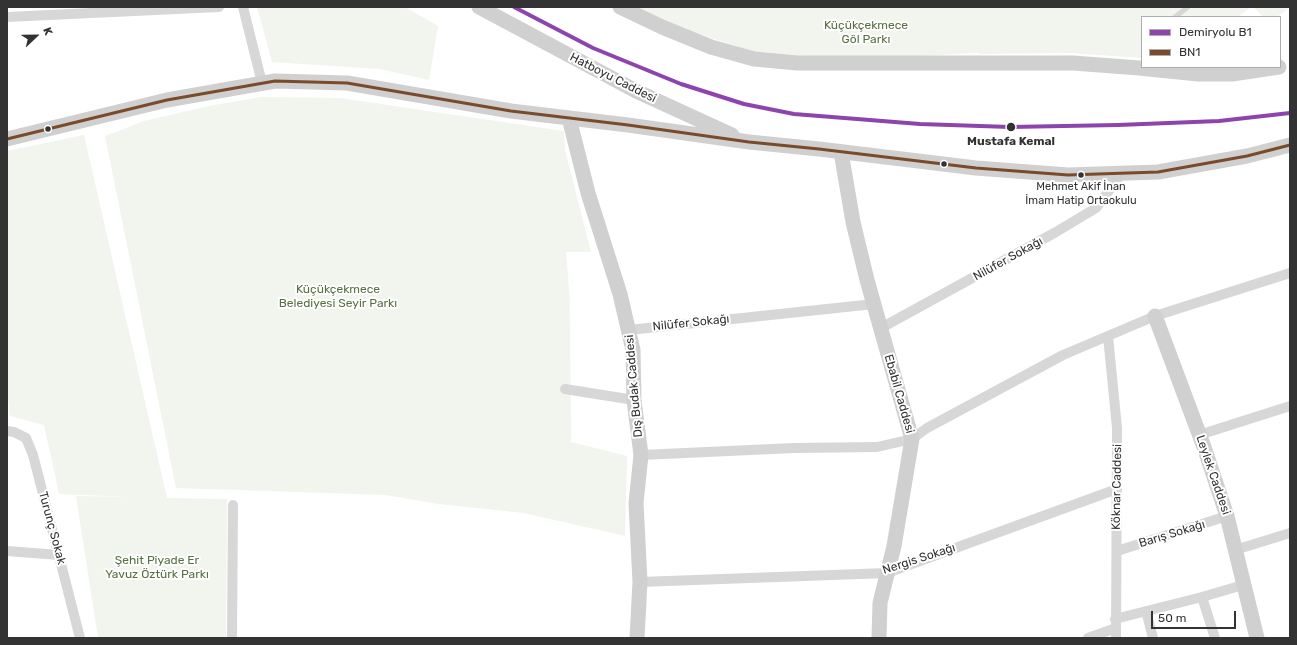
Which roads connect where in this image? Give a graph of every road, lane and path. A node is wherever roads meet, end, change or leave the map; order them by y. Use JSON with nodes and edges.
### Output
{"nodes":[{"id":1,"x":219,"y":7,"type":"edge"},
{"id":2,"x":243,"y":7,"type":"edge"},
{"id":3,"x":479,"y":7,"type":"edge"},
{"id":4,"x":620,"y":7,"type":"edge"},
{"id":5,"x":1188,"y":7,"type":"edge"},
{"id":6,"x":1177,"y":16,"type":"edge"},
{"id":7,"x":7,"y":17,"type":"edge"},
{"id":8,"x":1141,"y":68,"type":"edge"},
{"id":9,"x":1148,"y":68,"type":"edge"},
{"id":10,"x":1272,"y":68,"type":"edge"},
{"id":11,"x":1179,"y":70,"type":"edge"},
{"id":12,"x":262,"y":83,"type":"junction"},
{"id":13,"x":569,"y":118,"type":"junction"},
{"id":14,"x":7,"y":139,"type":"edge"},
{"id":15,"x":749,"y":142,"type":"junction"},
{"id":16,"x":1290,"y":145,"type":"edge"},
{"id":17,"x":841,"y":152,"type":"junction"},
{"id":18,"x":1122,"y":173,"type":"junction"},
{"id":19,"x":1290,"y":273,"type":"edge"},
{"id":20,"x":874,"y":304,"type":"junction"},
{"id":21,"x":1155,"y":316,"type":"junction"},
{"id":22,"x":881,"y":328,"type":"junction"},
{"id":23,"x":629,"y":330,"type":"junction"},
{"id":24,"x":1108,"y":336,"type":"junction"},
{"id":25,"x":565,"y":390,"type":"dead end"},
{"id":26,"x":634,"y":400,"type":"junction"},
{"id":27,"x":1290,"y":406,"type":"edge"},
{"id":28,"x":7,"y":431,"type":"edge"},
{"id":29,"x":1199,"y":435,"type":"junction"},
{"id":30,"x":912,"y":439,"type":"junction"},
{"id":31,"x":641,"y":455,"type":"junction"},
{"id":32,"x":1117,"y":488,"type":"junction"},
{"id":33,"x":233,"y":505,"type":"dead end"},
{"id":34,"x":1227,"y":516,"type":"junction"},
{"id":35,"x":1290,"y":533,"type":"edge"},
{"id":36,"x":1235,"y":550,"type":"junction"},
{"id":37,"x":7,"y":551,"type":"edge"},
{"id":38,"x":1117,"y":551,"type":"junction"},
{"id":39,"x":59,"y":554,"type":"junction"},
{"id":40,"x":887,"y":573,"type":"junction"},
{"id":41,"x":640,"y":582,"type":"junction"},
{"id":42,"x":1244,"y":584,"type":"junction"},
{"id":43,"x":1202,"y":597,"type":"junction"},
{"id":44,"x":1146,"y":611,"type":"junction"},
{"id":45,"x":1116,"y":628,"type":"edge"},
{"id":46,"x":80,"y":638,"type":"edge"},
{"id":47,"x":232,"y":638,"type":"edge"},
{"id":48,"x":637,"y":638,"type":"edge"},
{"id":49,"x":879,"y":638,"type":"edge"},
{"id":50,"x":1088,"y":638,"type":"edge"},
{"id":51,"x":1154,"y":638,"type":"edge"},
{"id":52,"x":1215,"y":638,"type":"edge"},
{"id":53,"x":1257,"y":638,"type":"edge"}],
"edges":[{"from":1,"to":7,"type":"street"},
{"from":2,"to":12,"type":"street"},
{"from":3,"to":15,"type":"street","name":"Hatboyu Caddesi"},
{"from":4,"to":8,"type":"street"},
{"from":5,"to":6,"type":"lane"},
{"from":9,"to":11,"type":"street"},
{"from":10,"to":11,"type":"street"},
{"from":12,"to":13,"type":"street"},
{"from":12,"to":14,"type":"street"},
{"from":13,"to":15,"type":"street"},
{"from":13,"to":23,"type":"street","name":"Dış Budak Caddesi"},
{"from":15,"to":17,"type":"street"},
{"from":16,"to":18,"type":"street"},
{"from":17,"to":18,"type":"street"},
{"from":17,"to":20,"type":"street","name":"Ebabil Caddesi"},
{"from":18,"to":22,"type":"street","name":"Nilüfer Sokağı"},
{"from":19,"to":21,"type":"street"},
{"from":20,"to":22,"type":"street","name":"Ebabil Caddesi"},
{"from":20,"to":23,"type":"street","name":"Nilüfer Sokağı"},
{"from":21,"to":24,"type":"street"},
{"from":21,"to":29,"type":"street","name":"Leylek Caddesi"},
{"from":22,"to":30,"type":"street","name":"Ebabil Caddesi"},
{"from":23,"to":26,"type":"street","name":"Dış Budak Caddesi"},
{"from":24,"to":30,"type":"street"},
{"from":24,"to":32,"type":"street","name":"Köknar Caddesi"},
{"from":25,"to":26,"type":"street"},
{"from":26,"to":31,"type":"street","name":"Dış Budak Caddesi"},
{"from":27,"to":29,"type":"street"},
{"from":28,"to":39,"type":"street","name":"Turunç Sokak"},
{"from":29,"to":34,"type":"street","name":"Leylek Caddesi"},
{"from":30,"to":31,"type":"street"},
{"from":30,"to":40,"type":"street","name":"Ebabil Caddesi"},
{"from":31,"to":41,"type":"street","name":"Dış Budak Caddesi"},
{"from":32,"to":38,"type":"street","name":"Köknar Caddesi"},
{"from":32,"to":40,"type":"street","name":"Nergis Sokağı"},
{"from":33,"to":47,"type":"street"},
{"from":34,"to":36,"type":"street","name":"Leylek Caddesi"},
{"from":34,"to":38,"type":"street","name":"Barış Sokağı"},
{"from":35,"to":36,"type":"street"},
{"from":36,"to":42,"type":"street","name":"Leylek Caddesi"},
{"from":37,"to":39,"type":"street"},
{"from":38,"to":45,"type":"street","name":"Köknar Caddesi"},
{"from":39,"to":46,"type":"street","name":"Turunç Sokak"},
{"from":40,"to":41,"type":"street","name":"Nergis Sokağı"},
{"from":40,"to":49,"type":"street","name":"Ebabil Caddesi"},
{"from":41,"to":48,"type":"street","name":"Dış Budak Caddesi"},
{"from":42,"to":43,"type":"street"},
{"from":42,"to":53,"type":"street","name":"Leylek Caddesi"},
{"from":43,"to":44,"type":"street"},
{"from":43,"to":52,"type":"street"},
{"from":44,"to":45,"type":"street"},
{"from":44,"to":51,"type":"street"},
{"from":45,"to":50,"type":"street"}]}
